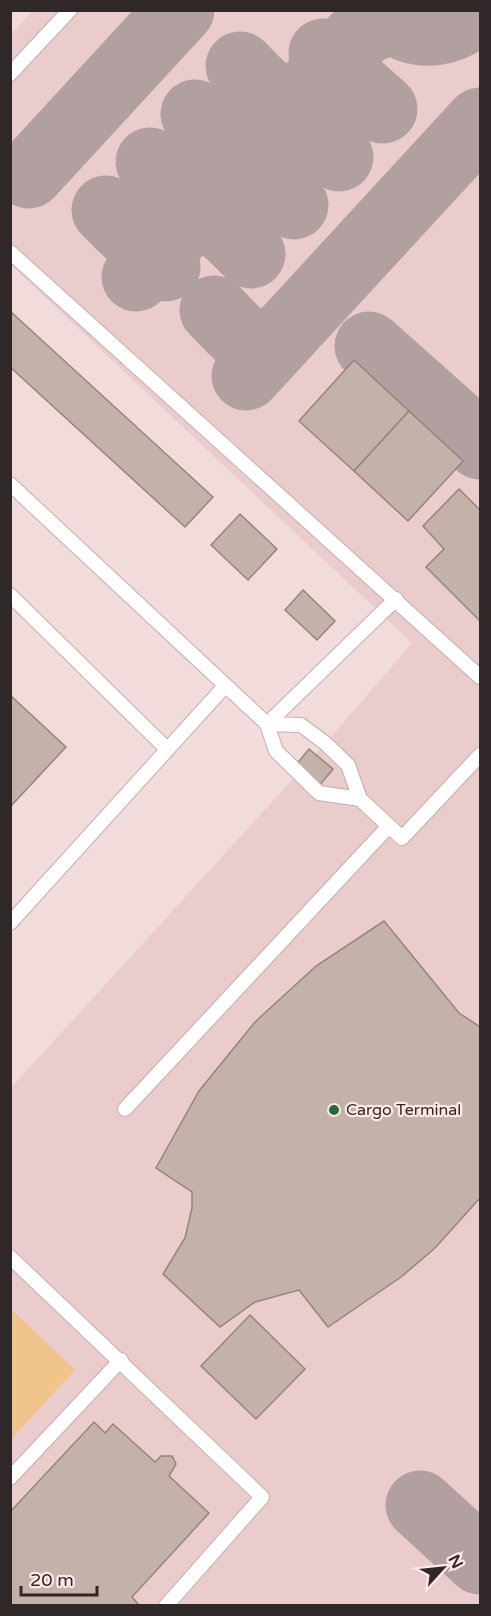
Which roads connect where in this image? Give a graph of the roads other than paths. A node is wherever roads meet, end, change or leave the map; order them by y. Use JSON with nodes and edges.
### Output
{"nodes":[{"id":1,"x":70,"y":10,"type":"edge"},
{"id":2,"x":10,"y":74,"type":"edge"},
{"id":3,"x":10,"y":252,"type":"edge"},
{"id":4,"x":10,"y":484,"type":"edge"},
{"id":5,"x":10,"y":596,"type":"edge"},
{"id":6,"x":396,"y":599,"type":"junction"},
{"id":7,"x":480,"y":678,"type":"edge"},
{"id":8,"x":225,"y":686,"type":"junction"},
{"id":9,"x":267,"y":724,"type":"junction"},
{"id":10,"x":167,"y":749,"type":"junction"},
{"id":11,"x":480,"y":755,"type":"edge"},
{"id":12,"x":360,"y":799,"type":"junction"},
{"id":13,"x":388,"y":826,"type":"junction"},
{"id":14,"x":10,"y":923,"type":"edge"},
{"id":15,"x":124,"y":1109,"type":"dead end"},
{"id":16,"x":10,"y":1257,"type":"edge"},
{"id":17,"x":121,"y":1360,"type":"junction"},
{"id":18,"x":10,"y":1479,"type":"edge"},
{"id":19,"x":166,"y":1605,"type":"edge"}],
"edges":[{"from":1,"to":2,"type":"lane"},
{"from":3,"to":6,"type":"lane"},
{"from":4,"to":8,"type":"lane"},
{"from":5,"to":10,"type":"lane"},
{"from":6,"to":7,"type":"lane"},
{"from":6,"to":9,"type":"lane"},
{"from":8,"to":9,"type":"lane"},
{"from":8,"to":10,"type":"lane"},
{"from":9,"to":12,"type":"lane"},
{"from":9,"to":12,"type":"lane"},
{"from":10,"to":14,"type":"lane"},
{"from":11,"to":13,"type":"lane"},
{"from":12,"to":13,"type":"lane"},
{"from":13,"to":15,"type":"lane"},
{"from":16,"to":17,"type":"lane"},
{"from":17,"to":18,"type":"lane"},
{"from":17,"to":19,"type":"lane"}]}
